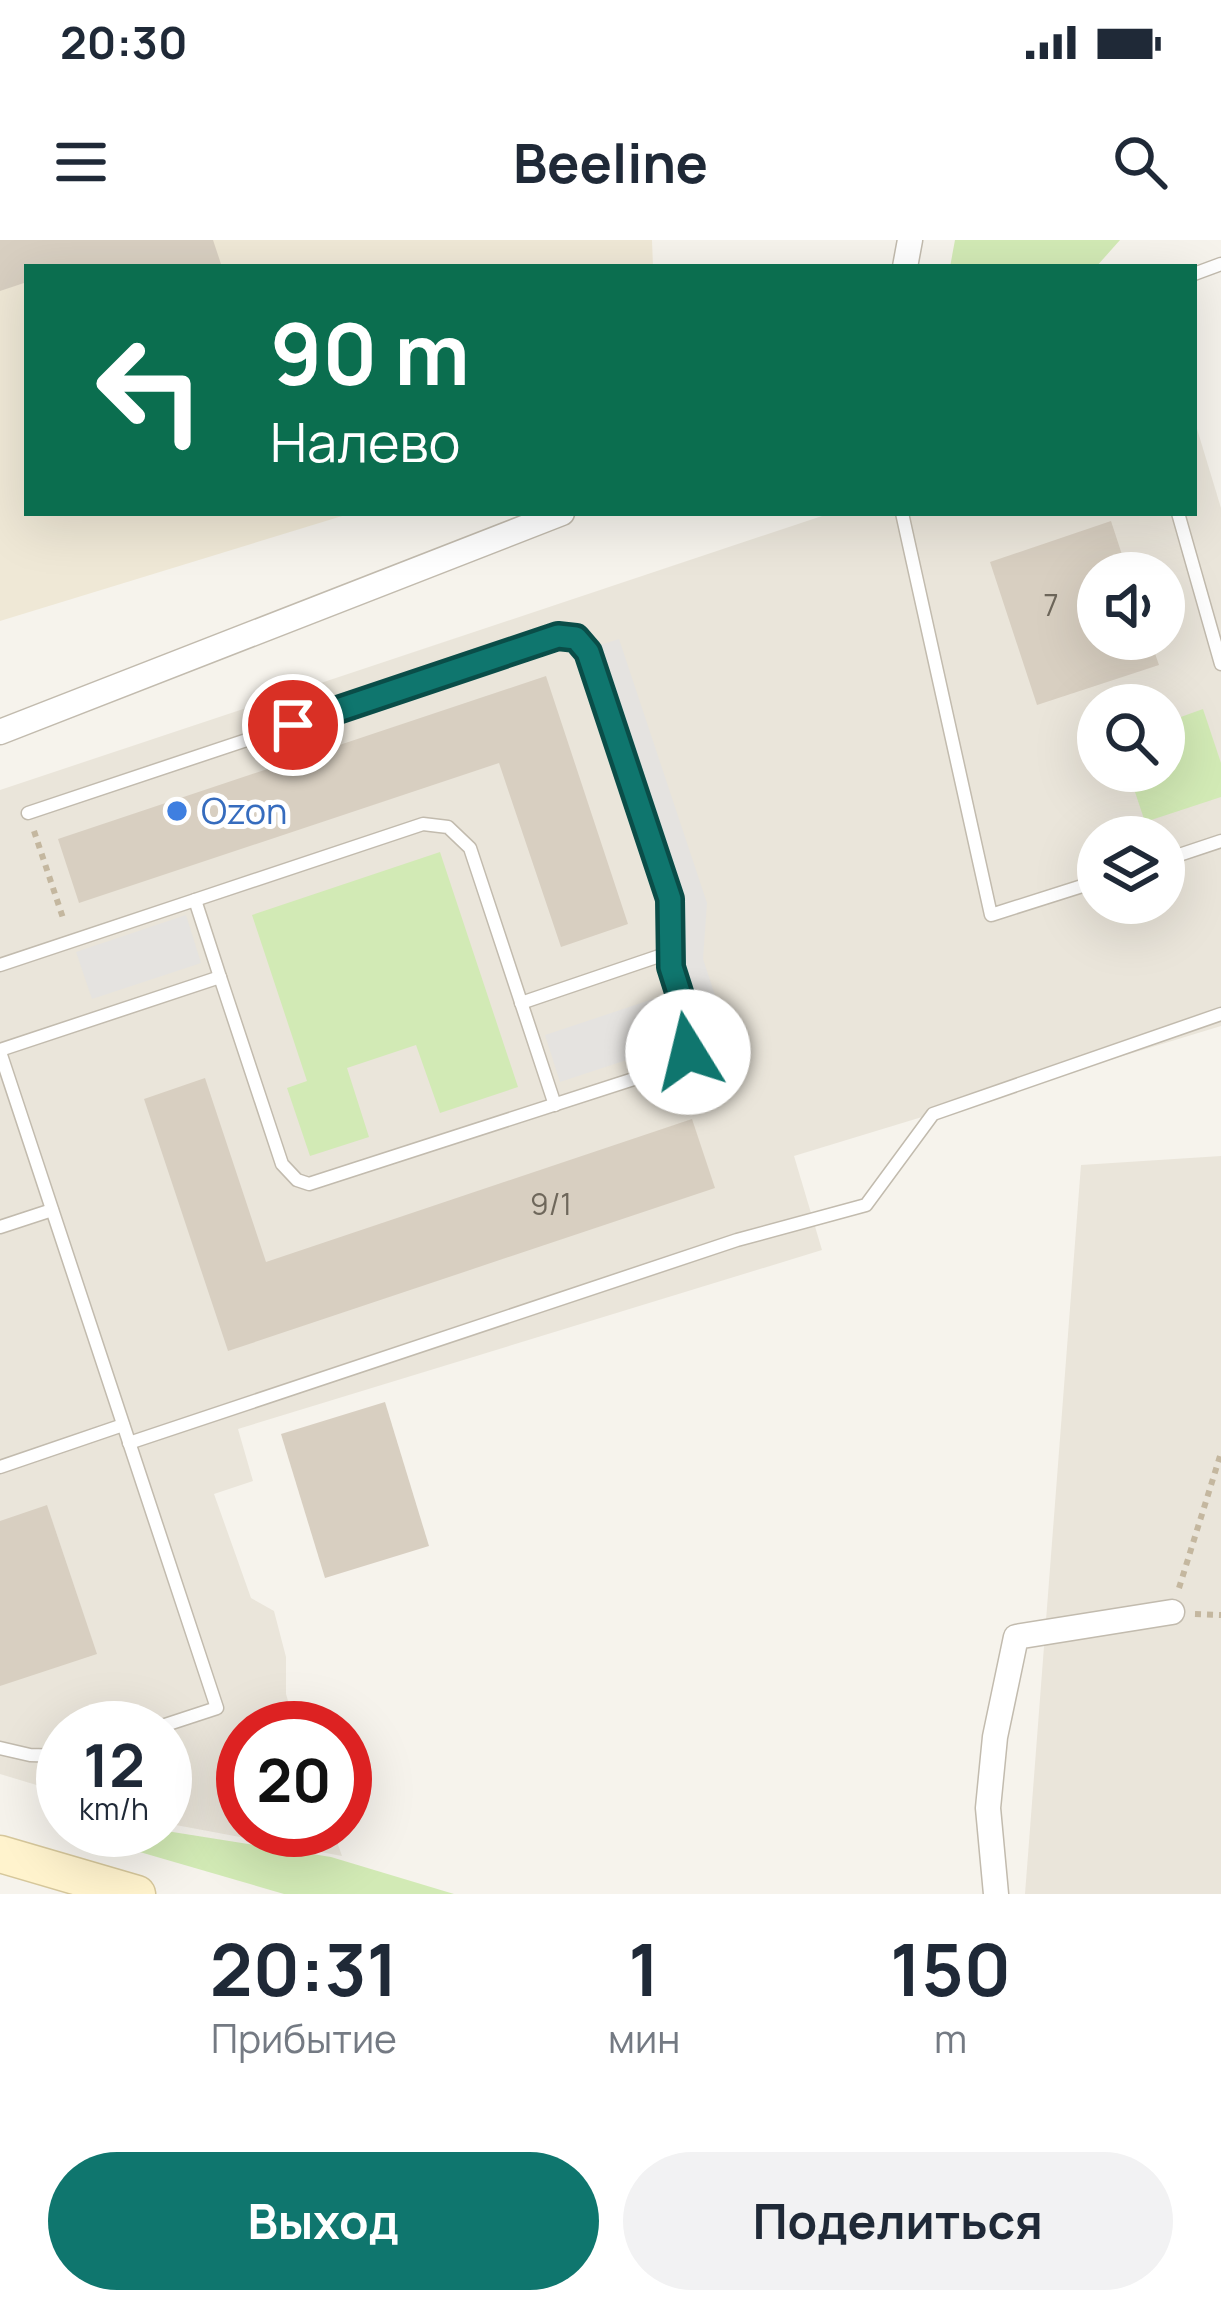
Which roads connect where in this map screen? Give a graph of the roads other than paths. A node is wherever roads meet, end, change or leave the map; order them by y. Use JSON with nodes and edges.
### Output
{"nodes":[{"id":1,"x":554,"y":516,"type":"edge"},
{"id":2,"x":903,"y":516,"type":"edge"},
{"id":3,"x":1179,"y":516,"type":"edge"},
{"id":4,"x":1221,"y":664,"type":"edge"},
{"id":5,"x":0,"y":732,"type":"edge"},
{"id":6,"x":28,"y":813,"type":"road end"},
{"id":7,"x":1221,"y":842,"type":"edge"},
{"id":8,"x":1185,"y":853,"type":"edge"},
{"id":9,"x":1077,"y":887,"type":"edge"},
{"id":10,"x":195,"y":900,"type":"junction"},
{"id":11,"x":671,"y":952,"type":"junction"},
{"id":12,"x":0,"y":965,"type":"edge"},
{"id":13,"x":220,"y":977,"type":"junction"},
{"id":14,"x":521,"y":1003,"type":"junction"},
{"id":15,"x":1221,"y":1014,"type":"edge"},
{"id":16,"x":0,"y":1051,"type":"edge"},
{"id":17,"x":555,"y":1106,"type":"junction"},
{"id":18,"x":52,"y":1210,"type":"junction"},
{"id":19,"x":0,"y":1227,"type":"edge"},
{"id":20,"x":123,"y":1425,"type":"junction"},
{"id":21,"x":129,"y":1443,"type":"junction"},
{"id":22,"x":0,"y":1466,"type":"edge"},
{"id":23,"x":1172,"y":1612,"type":"road end"},
{"id":24,"x":192,"y":1716,"type":"edge"},
{"id":25,"x":0,"y":1748,"type":"edge"},
{"id":26,"x":36,"y":1755,"type":"edge"},
{"id":27,"x":0,"y":1855,"type":"edge"},
{"id":28,"x":136,"y":1894,"type":"edge"},
{"id":29,"x":996,"y":1894,"type":"edge"}],
"edges":[{"from":1,"to":5,"type":"street"},
{"from":2,"to":9,"type":"lane"},
{"from":3,"to":4,"type":"lane"},
{"from":6,"to":11,"type":"lane"},
{"from":7,"to":8,"type":"lane"},
{"from":10,"to":12,"type":"lane"},
{"from":10,"to":13,"type":"lane"},
{"from":10,"to":14,"type":"lane"},
{"from":11,"to":14,"type":"lane"},
{"from":11,"to":17,"type":"lane"},
{"from":13,"to":16,"type":"lane"},
{"from":13,"to":17,"type":"lane"},
{"from":14,"to":17,"type":"lane"},
{"from":15,"to":21,"type":"lane"},
{"from":16,"to":18,"type":"lane"},
{"from":18,"to":19,"type":"lane"},
{"from":18,"to":20,"type":"lane"},
{"from":20,"to":21,"type":"lane"},
{"from":20,"to":22,"type":"lane"},
{"from":21,"to":24,"type":"lane"},
{"from":23,"to":29,"type":"street"},
{"from":25,"to":26,"type":"lane"},
{"from":27,"to":28,"type":"main road"}]}
